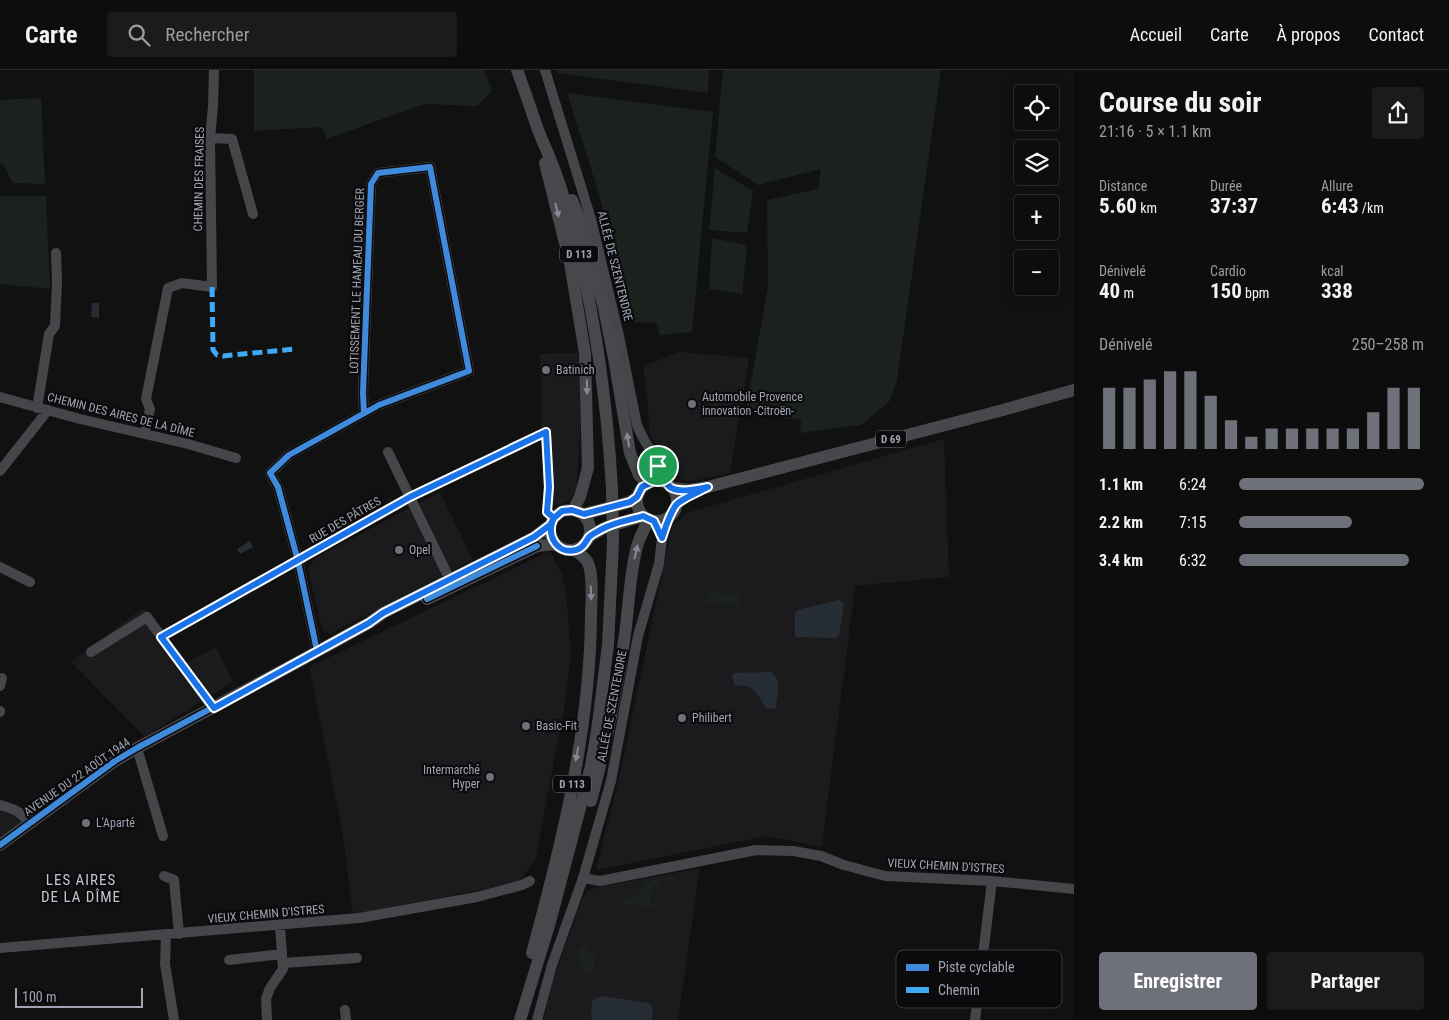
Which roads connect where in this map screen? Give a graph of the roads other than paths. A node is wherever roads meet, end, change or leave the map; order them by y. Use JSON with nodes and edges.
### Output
{"nodes":[{"id":1,"x":214,"y":70,"type":"edge"},
{"id":2,"x":517,"y":70,"type":"edge"},
{"id":3,"x":545,"y":70,"type":"edge"},
{"id":4,"x":538,"y":129,"type":"junction"},
{"id":5,"x":210,"y":138,"type":"junction"},
{"id":6,"x":562,"y":190,"type":"junction"},
{"id":7,"x":254,"y":214,"type":"dead end"},
{"id":8,"x":56,"y":253,"type":"dead end"},
{"id":9,"x":1074,"y":390,"type":"edge"},
{"id":10,"x":363,"y":393,"type":"junction"},
{"id":11,"x":0,"y":397,"type":"edge"},
{"id":12,"x":379,"y":405,"type":"junction"},
{"id":13,"x":37,"y":408,"type":"junction"},
{"id":14,"x":48,"y":410,"type":"junction"},
{"id":15,"x":364,"y":413,"type":"junction"},
{"id":16,"x":145,"y":433,"type":"junction"},
{"id":17,"x":388,"y":452,"type":"dead end"},
{"id":18,"x":236,"y":458,"type":"dead end"},
{"id":19,"x":658,"y":466,"type":"junction"},
{"id":20,"x":0,"y":471,"type":"edge"},
{"id":21,"x":651,"y":482,"type":"junction"},
{"id":22,"x":670,"y":486,"type":"junction"},
{"id":23,"x":708,"y":487,"type":"junction"},
{"id":24,"x":410,"y":497,"type":"junction"},
{"id":25,"x":637,"y":497,"type":"junction"},
{"id":26,"x":676,"y":504,"type":"junction"},
{"id":27,"x":578,"y":512,"type":"junction"},
{"id":28,"x":668,"y":518,"type":"junction"},
{"id":29,"x":649,"y":519,"type":"junction"},
{"id":30,"x":552,"y":521,"type":"junction"},
{"id":31,"x":590,"y":536,"type":"junction"},
{"id":32,"x":662,"y":538,"type":"junction"},
{"id":33,"x":556,"y":544,"type":"junction"},
{"id":34,"x":575,"y":550,"type":"junction"},
{"id":35,"x":298,"y":561,"type":"junction"},
{"id":36,"x":0,"y":567,"type":"edge"},
{"id":37,"x":478,"y":569,"type":"junction"},
{"id":38,"x":30,"y":582,"type":"dead end"},
{"id":39,"x":451,"y":583,"type":"junction"},
{"id":40,"x":161,"y":637,"type":"junction"},
{"id":41,"x":91,"y":652,"type":"dead end"},
{"id":42,"x":317,"y":652,"type":"junction"},
{"id":43,"x":214,"y":708,"type":"junction"},
{"id":44,"x":137,"y":748,"type":"junction"},
{"id":45,"x":0,"y":805,"type":"edge"},
{"id":46,"x":29,"y":824,"type":"junction"},
{"id":47,"x":163,"y":836,"type":"dead end"},
{"id":48,"x":0,"y":845,"type":"edge"},
{"id":49,"x":164,"y":876,"type":"dead end"},
{"id":50,"x":583,"y":878,"type":"junction"},
{"id":51,"x":530,"y":881,"type":"dead end"},
{"id":52,"x":992,"y":881,"type":"junction"},
{"id":53,"x":1074,"y":889,"type":"edge"},
{"id":54,"x":550,"y":922,"type":"junction"},
{"id":55,"x":280,"y":926,"type":"junction"},
{"id":56,"x":179,"y":934,"type":"junction"},
{"id":57,"x":166,"y":935,"type":"junction"},
{"id":58,"x":0,"y":948,"type":"edge"},
{"id":59,"x":984,"y":950,"type":"edge"},
{"id":60,"x":357,"y":958,"type":"dead end"},
{"id":61,"x":283,"y":959,"type":"junction"},
{"id":62,"x":229,"y":960,"type":"dead end"},
{"id":63,"x":174,"y":1020,"type":"edge"},
{"id":64,"x":267,"y":1020,"type":"edge"},
{"id":65,"x":520,"y":1020,"type":"edge"},
{"id":66,"x":537,"y":1020,"type":"edge"}],
"edges":[{"from":1,"to":5,"type":"street","name":"CHEMIN DES FRAISES"},
{"from":2,"to":4,"type":"main road","number":"D 113"},
{"from":3,"to":19,"type":"street","name":"ALLÉE DE SZENTENDRE"},
{"from":4,"to":6,"type":"main road","number":"D 113"},
{"from":4,"to":27,"type":"main road","one_way":true},
{"from":5,"to":7,"type":"street"},
{"from":5,"to":16,"type":"street","name":"CHEMIN DES FRAISES"},
{"from":21,"to":6,"type":"main road","one_way":true},
{"from":6,"to":54,"type":"main road","number":"D 113","bridge":true},
{"from":8,"to":13,"type":"street"},
{"from":9,"to":23,"type":"main road","number":"D 69"},
{"from":10,"to":12,"type":"street"},
{"from":10,"to":12,"type":"street","name":"LOTISSEMENT LE HAMEAU DU BERGER"},
{"from":10,"to":15,"type":"street","name":"LOTISSEMENT LE HAMEAU DU BERGER"},
{"from":11,"to":13,"type":"street","name":"CHEMIN DES AIRES DE LA DÎME"},
{"from":12,"to":15,"type":"street"},
{"from":13,"to":14,"type":"street","name":"CHEMIN DES AIRES DE LA DÎME"},
{"from":14,"to":16,"type":"street","name":"CHEMIN DES AIRES DE LA DÎME"},
{"from":14,"to":20,"type":"street"},
{"from":15,"to":35,"type":"street"},
{"from":16,"to":18,"type":"street","name":"CHEMIN DES AIRES DE LA DÎME"},
{"from":17,"to":24,"type":"street"},
{"from":19,"to":21,"type":"street"},
{"from":19,"to":22,"type":"street","name":"ALLÉE DE SZENTENDRE"},
{"from":21,"to":22,"type":"main road"},
{"from":21,"to":25,"type":"main road"},
{"from":22,"to":23,"type":"main road","number":"D 69"},
{"from":22,"to":26,"type":"main road"},
{"from":23,"to":26,"type":"main road","number":"D 69"},
{"from":24,"to":30,"type":"street","name":"RUE DES PÂTRES"},
{"from":24,"to":35,"type":"street","name":"RUE DES PÂTRES"},
{"from":24,"to":39,"type":"street"},
{"from":25,"to":27,"type":"main road"},
{"from":25,"to":29,"type":"main road"},
{"from":26,"to":28,"type":"main road"},
{"from":27,"to":30,"type":"main road"},
{"from":27,"to":31,"type":"main road"},
{"from":28,"to":29,"type":"main road"},
{"from":28,"to":32,"type":"street","name":"ALLÉE DE SZENTENDRE"},
{"from":29,"to":31,"type":"main road"},
{"from":29,"to":32,"type":"street"},
{"from":54,"to":29,"type":"main road","one_way":true},
{"from":30,"to":33,"type":"main road"},
{"from":30,"to":37,"type":"main road","name":"AVENUE DU 22 AOÛT 1944"},
{"from":31,"to":34,"type":"main road"},
{"from":32,"to":50,"type":"street","name":"ALLÉE DE SZENTENDRE"},
{"from":33,"to":34,"type":"main road"},
{"from":33,"to":37,"type":"main road","name":"AVENUE DU 22 AOÛT 1944"},
{"from":34,"to":65,"type":"main road","number":"D 113","one_way":true},
{"from":35,"to":40,"type":"street","name":"RUE DES PÂTRES"},
{"from":35,"to":42,"type":"street"},
{"from":36,"to":38,"type":"street"},
{"from":37,"to":39,"type":"main road","name":"AVENUE DU 22 AOÛT 1944"},
{"from":39,"to":42,"type":"main road","name":"AVENUE DU 22 AOÛT 1944"},
{"from":40,"to":41,"type":"street"},
{"from":40,"to":43,"type":"street"},
{"from":42,"to":43,"type":"main road","name":"AVENUE DU 22 AOÛT 1944"},
{"from":43,"to":44,"type":"main road","name":"AVENUE DU 22 AOÛT 1944"},
{"from":44,"to":46,"type":"main road","name":"AVENUE DU 22 AOÛT 1944"},
{"from":44,"to":47,"type":"street"},
{"from":45,"to":46,"type":"street"},
{"from":46,"to":48,"type":"main road","name":"AVENUE DU 22 AOÛT 1944"},
{"from":49,"to":56,"type":"street"},
{"from":50,"to":52,"type":"street","name":"VIEUX CHEMIN D'ISTRES"},
{"from":50,"to":66,"type":"street","name":"ALLÉE DE SZENTENDRE"},
{"from":51,"to":55,"type":"street","name":"VIEUX CHEMIN D'ISTRES"},
{"from":52,"to":53,"type":"street","name":"VIEUX CHEMIN D'ISTRES"},
{"from":52,"to":59,"type":"street"},
{"from":54,"to":65,"type":"main road","number":"D 113"},
{"from":55,"to":56,"type":"street","name":"VIEUX CHEMIN D'ISTRES"},
{"from":55,"to":61,"type":"street"},
{"from":56,"to":57,"type":"street","name":"VIEUX CHEMIN D'ISTRES"},
{"from":57,"to":58,"type":"street","name":"VIEUX CHEMIN D'ISTRES"},
{"from":57,"to":63,"type":"street"},
{"from":60,"to":61,"type":"street"},
{"from":61,"to":62,"type":"street"},
{"from":61,"to":64,"type":"street"}]}
